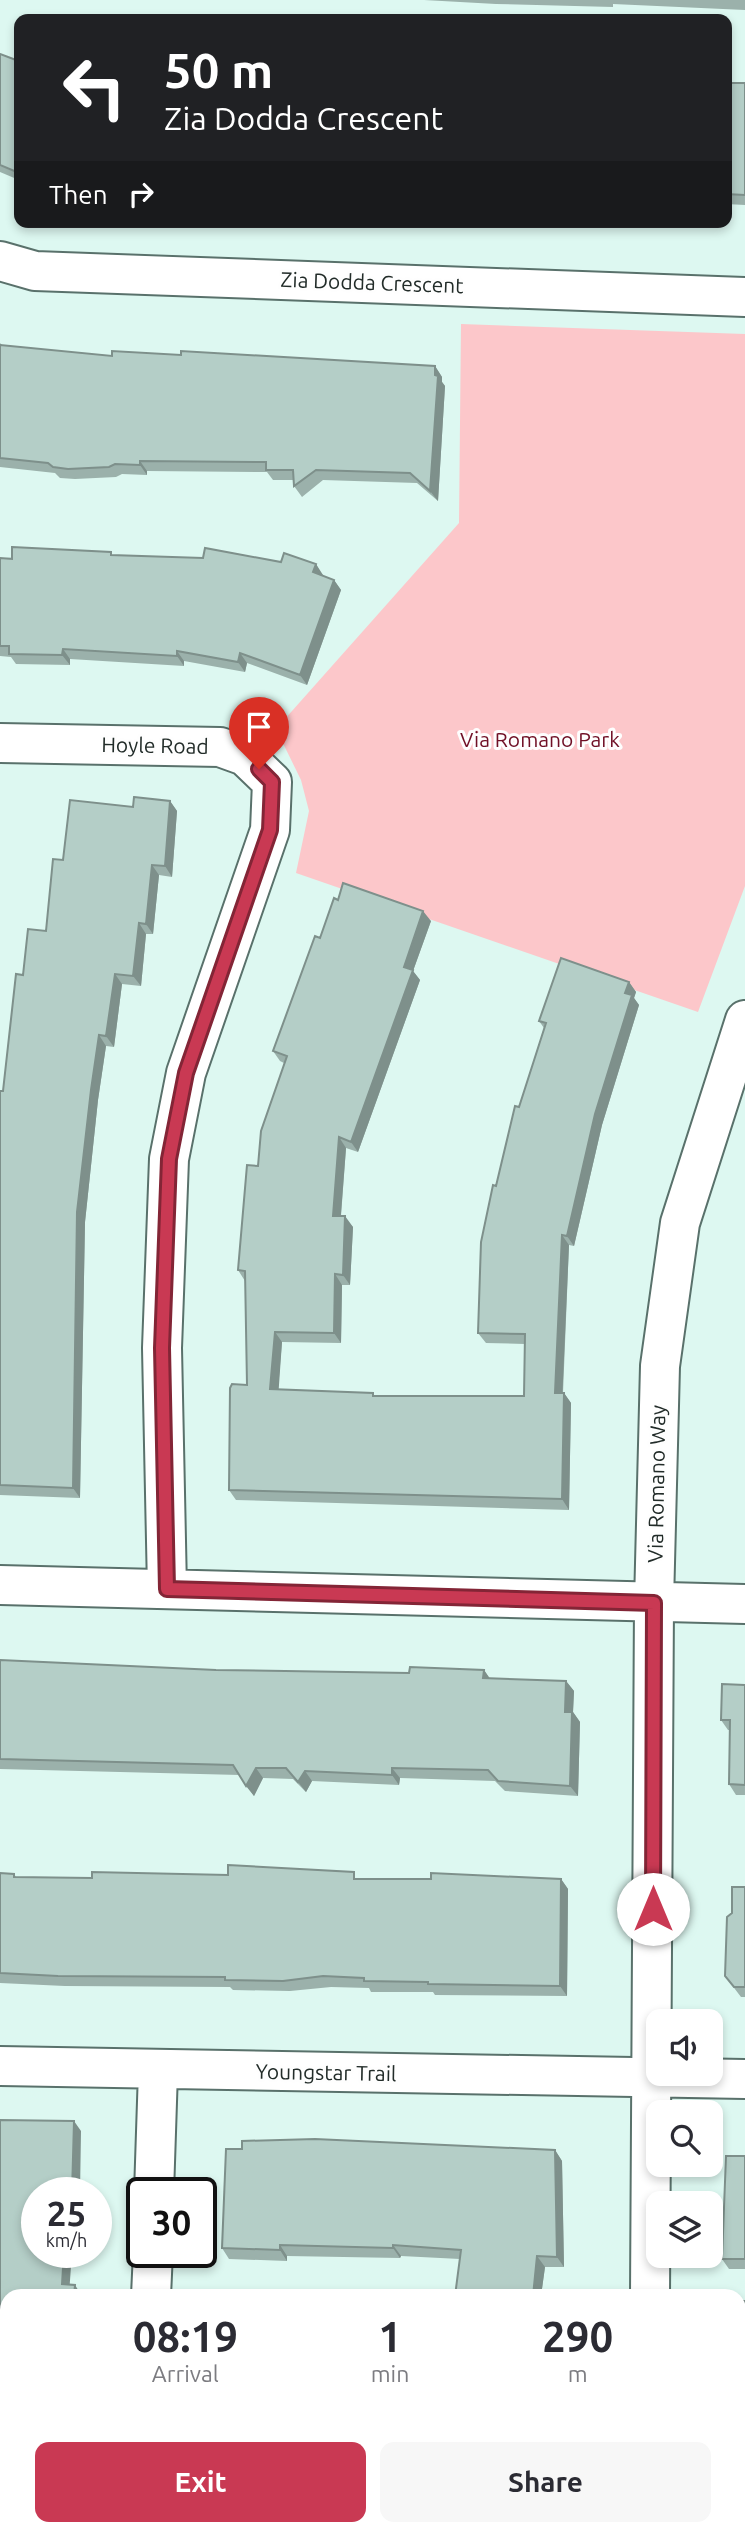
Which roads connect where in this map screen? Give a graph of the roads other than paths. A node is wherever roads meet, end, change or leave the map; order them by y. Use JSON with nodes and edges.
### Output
{"nodes":[{"id":1,"x":0,"y":261,"type":"edge"},
{"id":2,"x":745,"y":297,"type":"edge"},
{"id":3,"x":0,"y":743,"type":"edge"},
{"id":4,"x":745,"y":1020,"type":"edge"},
{"id":5,"x":0,"y":1585,"type":"edge"},
{"id":6,"x":167,"y":1589,"type":"junction"},
{"id":7,"x":654,"y":1603,"type":"junction"},
{"id":8,"x":745,"y":1604,"type":"edge"},
{"id":9,"x":653,"y":2009,"type":"edge"},
{"id":10,"x":0,"y":2066,"type":"edge"},
{"id":11,"x":158,"y":2071,"type":"junction"},
{"id":12,"x":646,"y":2076,"type":"edge"},
{"id":13,"x":723,"y":2078,"type":"edge"},
{"id":14,"x":745,"y":2079,"type":"edge"},
{"id":15,"x":653,"y":2086,"type":"edge"},
{"id":16,"x":155,"y":2177,"type":"edge"},
{"id":17,"x":152,"y":2268,"type":"edge"},
{"id":18,"x":151,"y":2289,"type":"edge"},
{"id":19,"x":650,"y":2289,"type":"edge"}],
"edges":[{"from":1,"to":2,"type":"street","name":"Zia Dodda Crescent"},
{"from":3,"to":6,"type":"street","name":"Hoyle Road"},
{"from":4,"to":7,"type":"street","name":"Via Romano Way"},
{"from":5,"to":6,"type":"street"},
{"from":6,"to":7,"type":"street"},
{"from":7,"to":8,"type":"street"},
{"from":7,"to":9,"type":"street","name":"Via Romano Way"},
{"from":10,"to":11,"type":"street","name":"Youngstar Trail"},
{"from":11,"to":12,"type":"street","name":"Youngstar Trail"},
{"from":11,"to":16,"type":"street"},
{"from":13,"to":14,"type":"street","name":"Youngstar Trail"},
{"from":15,"to":19,"type":"street","name":"Via Romano Way"},
{"from":17,"to":18,"type":"street"}]}
